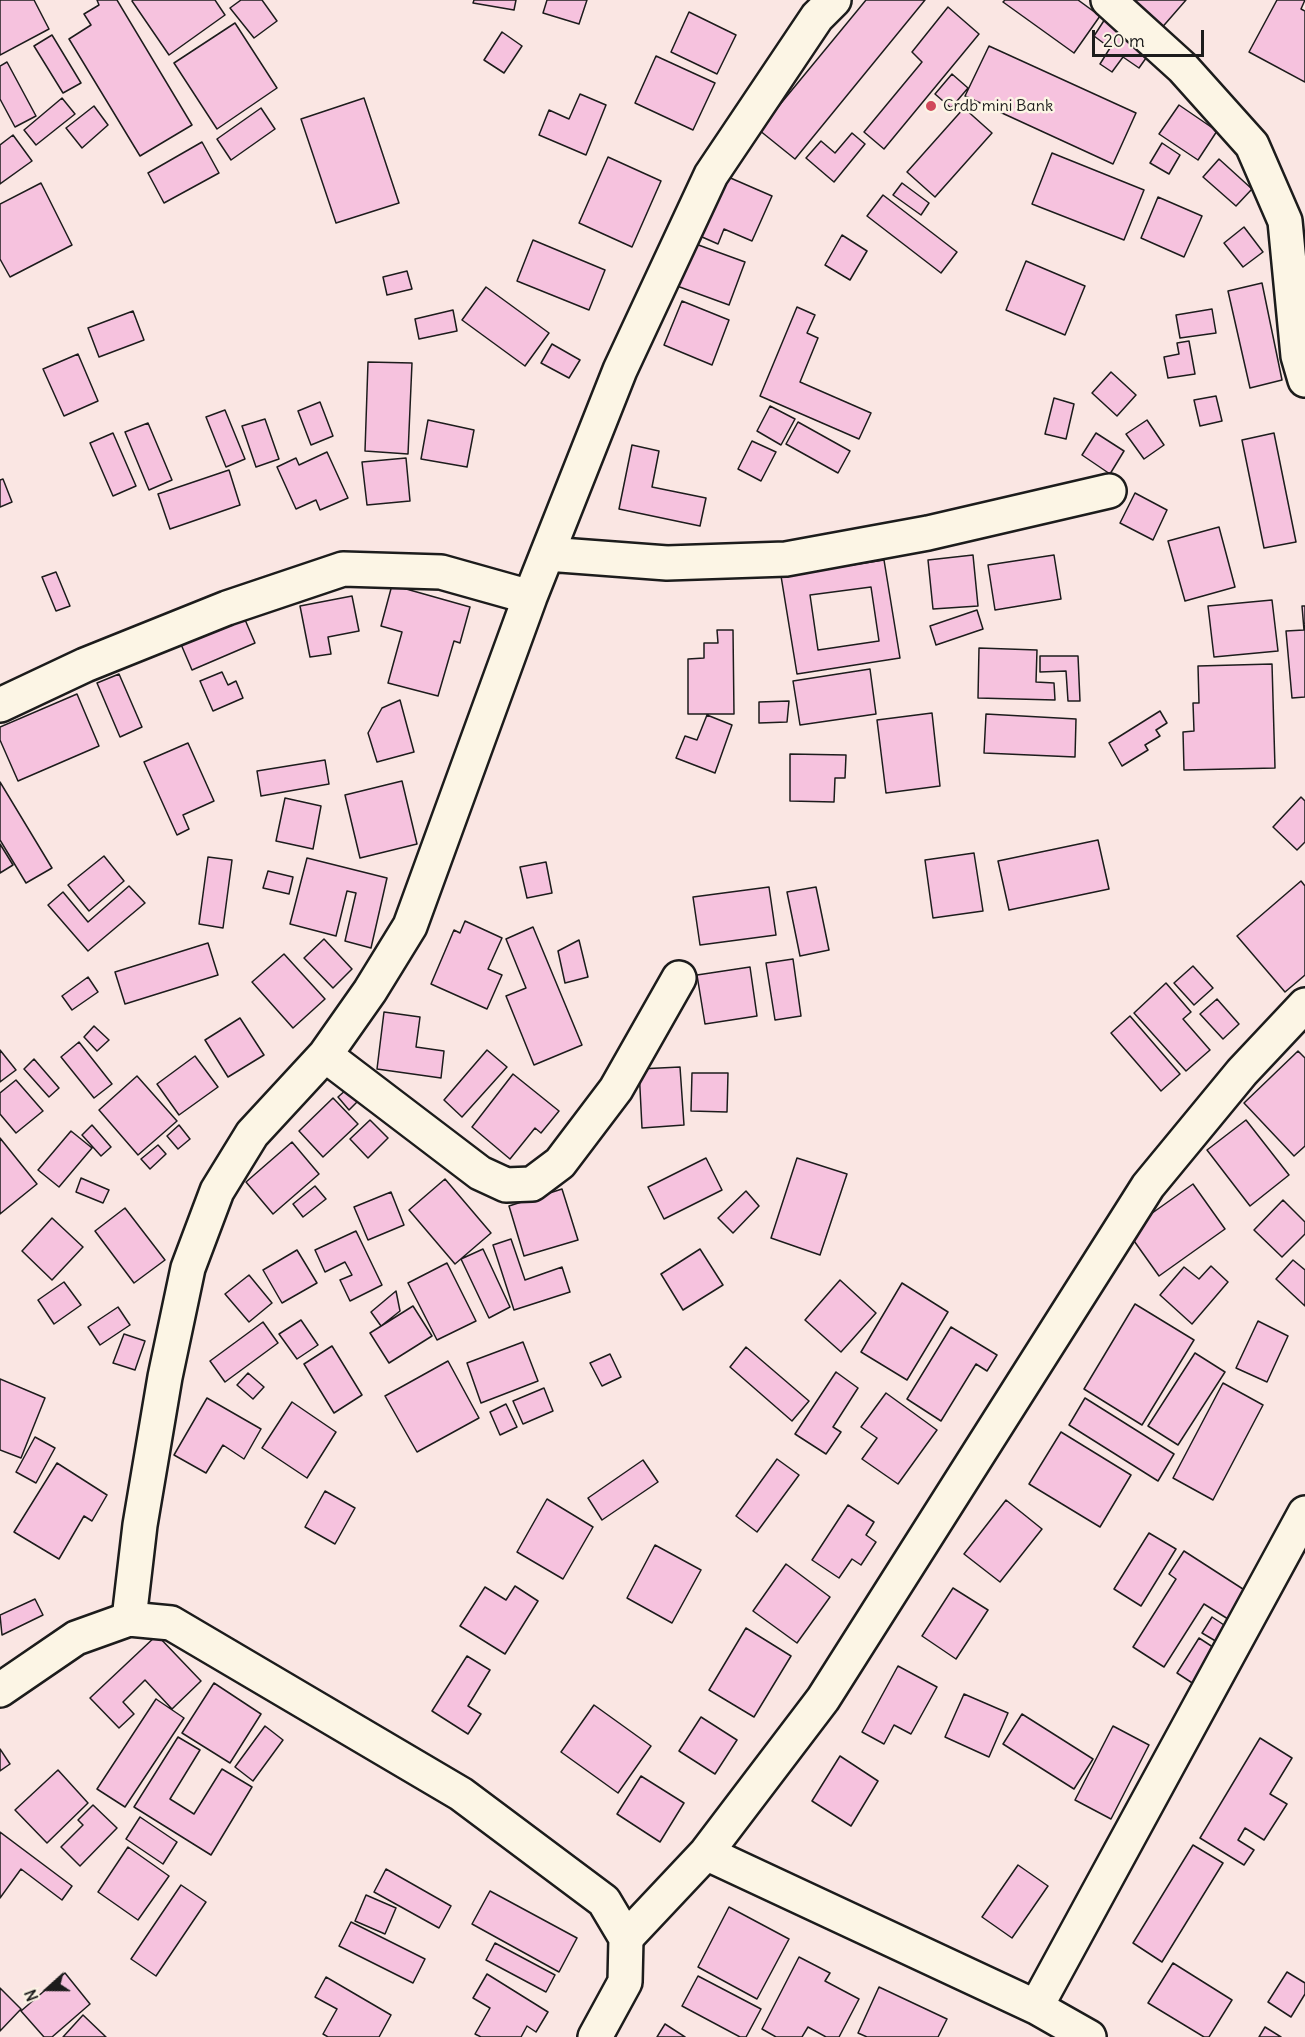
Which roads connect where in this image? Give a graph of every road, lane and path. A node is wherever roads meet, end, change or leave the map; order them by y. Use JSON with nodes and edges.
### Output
{"nodes":[{"id":1,"x":834,"y":0,"type":"edge"},
{"id":2,"x":1108,"y":0,"type":"edge"},
{"id":3,"x":1305,"y":380,"type":"edge"},
{"id":4,"x":1109,"y":491,"type":"dead end"},
{"id":5,"x":547,"y":555,"type":"junction"},
{"id":6,"x":530,"y":597,"type":"junction"},
{"id":7,"x":0,"y":705,"type":"edge"},
{"id":8,"x":679,"y":978,"type":"dead end"},
{"id":9,"x":1305,"y":1005,"type":"edge"},
{"id":10,"x":325,"y":1055,"type":"junction"},
{"id":11,"x":1305,"y":1513,"type":"edge"},
{"id":12,"x":129,"y":1618,"type":"junction"},
{"id":13,"x":0,"y":1690,"type":"edge"},
{"id":14,"x":706,"y":1853,"type":"junction"},
{"id":15,"x":626,"y":1938,"type":"junction"},
{"id":16,"x":1036,"y":2007,"type":"junction"},
{"id":17,"x":595,"y":2037,"type":"edge"},
{"id":18,"x":1089,"y":2037,"type":"edge"}],
"edges":[{"from":1,"to":5,"type":"street"},
{"from":2,"to":3,"type":"street"},
{"from":4,"to":5,"type":"street"},
{"from":5,"to":6,"type":"street"},
{"from":6,"to":7,"type":"street"},
{"from":6,"to":10,"type":"street"},
{"from":8,"to":10,"type":"street"},
{"from":9,"to":14,"type":"street"},
{"from":10,"to":12,"type":"street"},
{"from":11,"to":16,"type":"street"},
{"from":12,"to":13,"type":"street"},
{"from":12,"to":15,"type":"street"},
{"from":14,"to":15,"type":"street"},
{"from":14,"to":16,"type":"street"},
{"from":15,"to":17,"type":"street"},
{"from":16,"to":18,"type":"street"}]}
